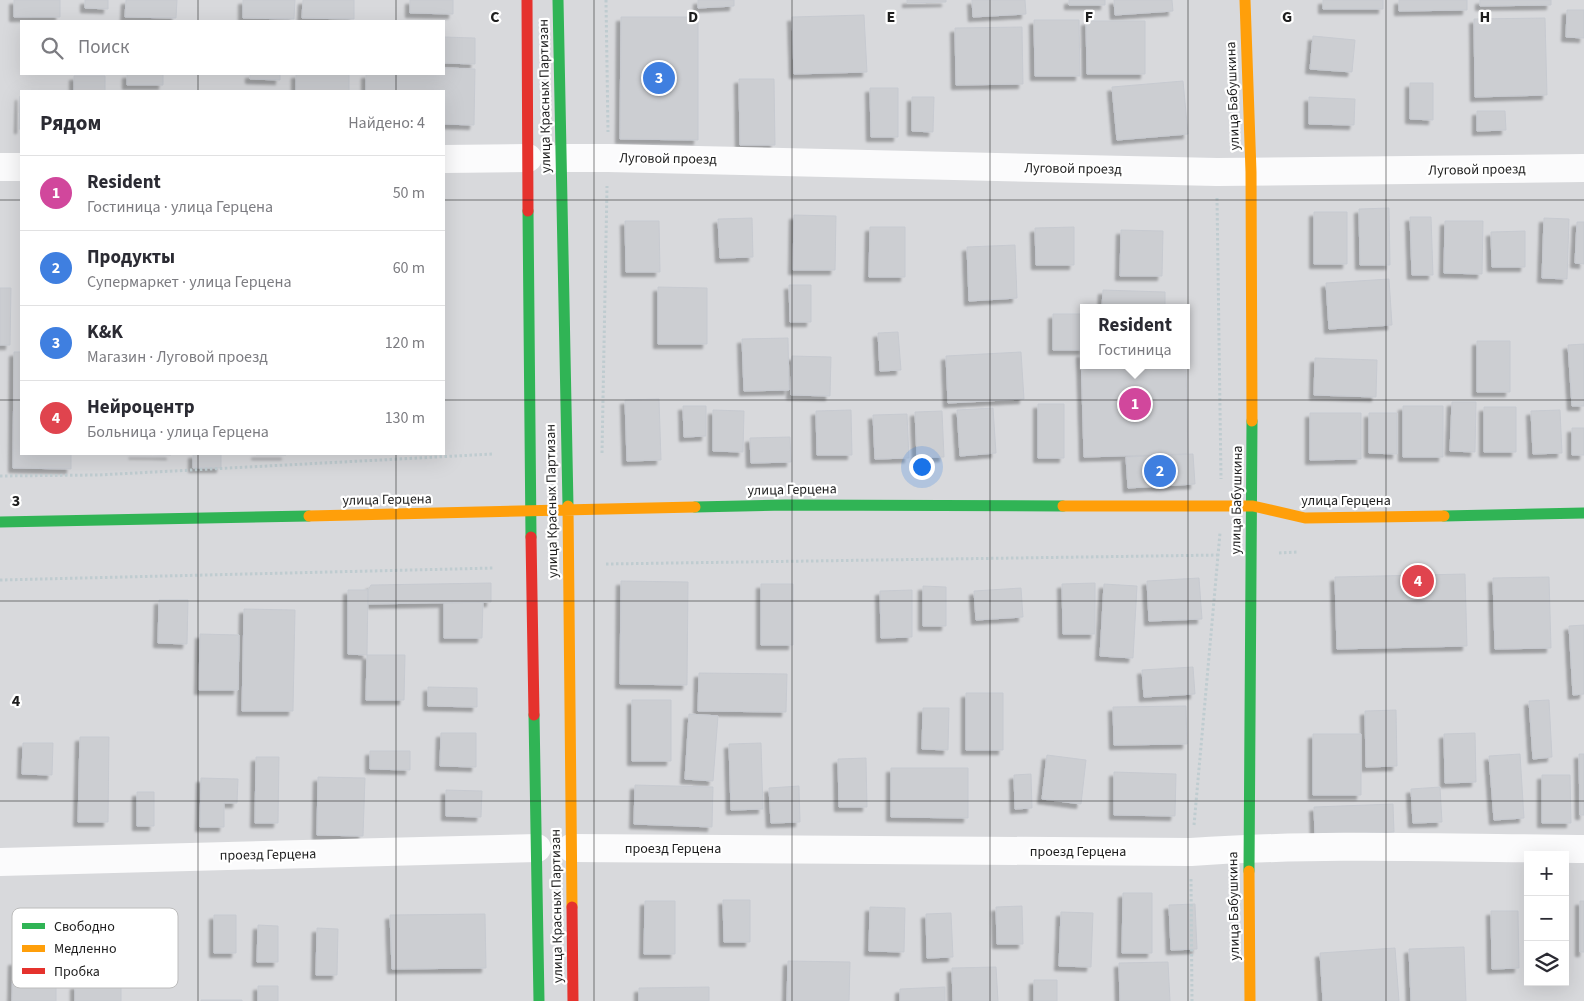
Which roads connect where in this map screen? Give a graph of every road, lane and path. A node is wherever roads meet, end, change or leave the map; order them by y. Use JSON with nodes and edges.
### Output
{"nodes":[{"id":1,"x":527,"y":0,"type":"edge"},
{"id":2,"x":558,"y":0,"type":"edge"},
{"id":3,"x":606,"y":0,"type":"edge"},
{"id":4,"x":1245,"y":0,"type":"edge"},
{"id":5,"x":528,"y":158,"type":"junction"},
{"id":6,"x":561,"y":158,"type":"junction"},
{"id":7,"x":608,"y":158,"type":"junction"},
{"id":8,"x":445,"y":159,"type":"edge"},
{"id":9,"x":0,"y":167,"type":"edge"},
{"id":10,"x":20,"y":167,"type":"edge"},
{"id":11,"x":1584,"y":168,"type":"edge"},
{"id":12,"x":1217,"y":172,"type":"junction"},
{"id":13,"x":1251,"y":172,"type":"junction"},
{"id":14,"x":602,"y":453,"type":"dead end"},
{"id":15,"x":493,"y":454,"type":"dead end"},
{"id":16,"x":0,"y":476,"type":"edge"},
{"id":17,"x":1222,"y":506,"type":"junction"},
{"id":18,"x":1253,"y":506,"type":"junction"},
{"id":19,"x":568,"y":511,"type":"junction"},
{"id":20,"x":531,"y":512,"type":"junction"},
{"id":21,"x":1584,"y":514,"type":"edge"},
{"id":22,"x":0,"y":522,"type":"edge"},
{"id":23,"x":1298,"y":552,"type":"dead end"},
{"id":24,"x":1252,"y":554,"type":"junction"},
{"id":25,"x":1219,"y":555,"type":"junction"},
{"id":26,"x":606,"y":564,"type":"dead end"},
{"id":27,"x":494,"y":568,"type":"dead end"},
{"id":28,"x":0,"y":580,"type":"edge"},
{"id":29,"x":537,"y":848,"type":"junction"},
{"id":30,"x":571,"y":848,"type":"junction"},
{"id":31,"x":1249,"y":848,"type":"junction"},
{"id":32,"x":1584,"y":849,"type":"edge"},
{"id":33,"x":1191,"y":852,"type":"junction"},
{"id":34,"x":0,"y":862,"type":"edge"},
{"id":35,"x":539,"y":1001,"type":"edge"},
{"id":36,"x":573,"y":1001,"type":"edge"},
{"id":37,"x":1192,"y":1001,"type":"edge"},
{"id":38,"x":1250,"y":1001,"type":"edge"}],
"edges":[{"from":1,"to":5,"type":"main road","name":"улица Красных Партизан"},
{"from":2,"to":6,"type":"main road","name":"улица Красных Партизан"},
{"from":3,"to":7,"type":"path"},
{"from":4,"to":13,"type":"main road","name":"улица Бабушкина"},
{"from":5,"to":8,"type":"street"},
{"from":5,"to":20,"type":"main road","name":"улица Красных Партизан"},
{"from":6,"to":7,"type":"street","name":"Луговой проезд"},
{"from":6,"to":19,"type":"main road","name":"улица Красных Партизан"},
{"from":7,"to":12,"type":"street","name":"Луговой проезд"},
{"from":7,"to":14,"type":"path"},
{"from":9,"to":10,"type":"street"},
{"from":11,"to":13,"type":"street","name":"Луговой проезд"},
{"from":12,"to":13,"type":"street","name":"Луговой проезд"},
{"from":12,"to":17,"type":"path"},
{"from":13,"to":18,"type":"main road","name":"улица Бабушкина"},
{"from":15,"to":16,"type":"path"},
{"from":17,"to":18,"type":"main road","name":"улица Герцена"},
{"from":17,"to":19,"type":"main road","name":"улица Герцена"},
{"from":17,"to":25,"type":"path"},
{"from":18,"to":21,"type":"main road","name":"улица Герцена"},
{"from":18,"to":24,"type":"main road","name":"улица Бабушкина"},
{"from":19,"to":20,"type":"main road","name":"улица Герцена"},
{"from":19,"to":30,"type":"main road","name":"улица Красных Партизан"},
{"from":20,"to":22,"type":"main road","name":"улица Герцена"},
{"from":20,"to":29,"type":"main road","name":"улица Красных Партизан"},
{"from":23,"to":24,"type":"path"},
{"from":24,"to":25,"type":"path"},
{"from":24,"to":31,"type":"main road","name":"улица Бабушкина"},
{"from":25,"to":26,"type":"path"},
{"from":25,"to":33,"type":"path"},
{"from":27,"to":28,"type":"path"},
{"from":29,"to":34,"type":"street","name":"проезд Герцена"},
{"from":29,"to":35,"type":"main road","name":"улица Красных Партизан"},
{"from":30,"to":33,"type":"street","name":"проезд Герцена"},
{"from":30,"to":36,"type":"main road","name":"улица Красных Партизан"},
{"from":31,"to":32,"type":"street","name":"проезд Герцена"},
{"from":31,"to":33,"type":"street","name":"проезд Герцена"},
{"from":31,"to":38,"type":"main road","name":"улица Бабушкина"},
{"from":33,"to":37,"type":"path"}]}
